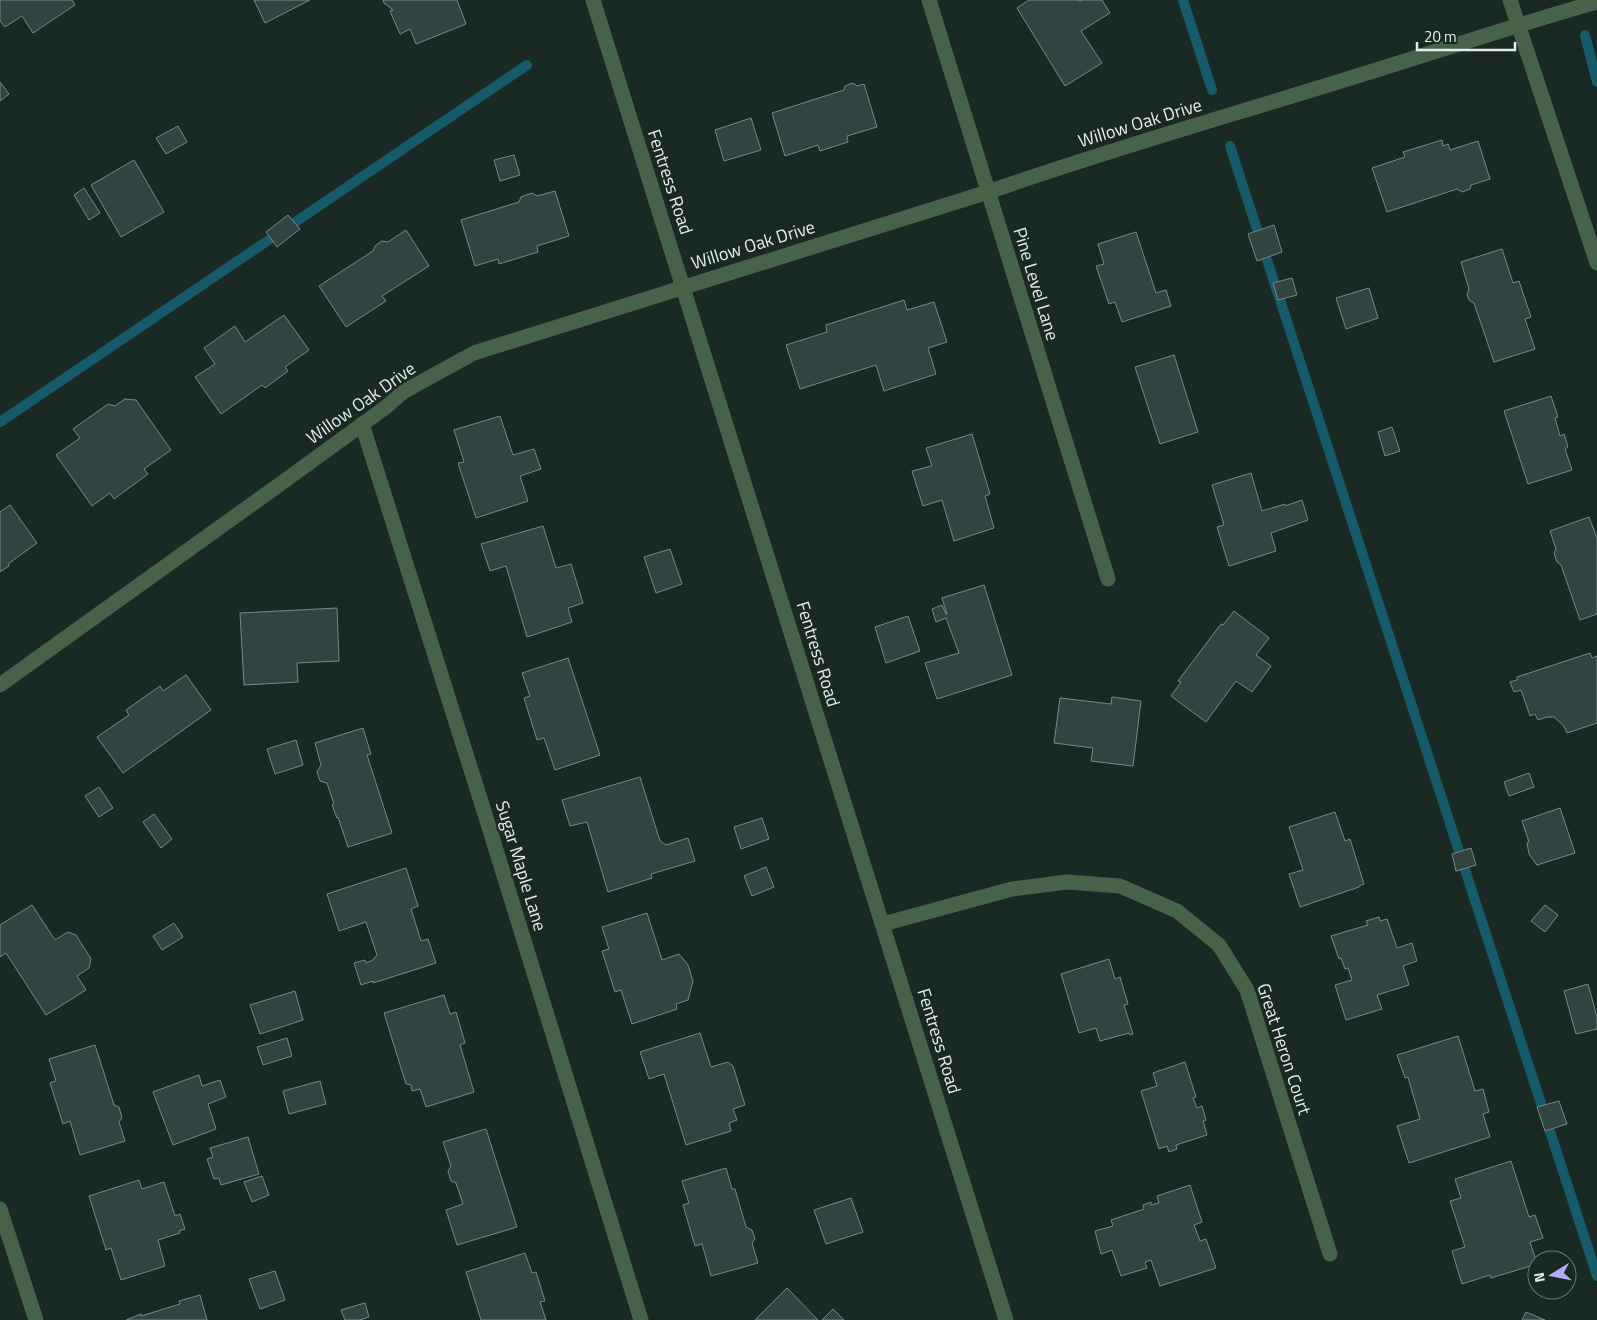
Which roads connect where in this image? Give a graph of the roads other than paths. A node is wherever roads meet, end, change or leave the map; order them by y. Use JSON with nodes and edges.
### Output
{"nodes":[{"id":1,"x":593,"y":0,"type":"edge"},
{"id":2,"x":929,"y":0,"type":"edge"},
{"id":3,"x":1510,"y":0,"type":"edge"},
{"id":4,"x":1597,"y":2,"type":"edge"},
{"id":5,"x":1518,"y":24,"type":"junction"},
{"id":6,"x":988,"y":192,"type":"junction"},
{"id":7,"x":1597,"y":263,"type":"edge"},
{"id":8,"x":684,"y":286,"type":"junction"},
{"id":9,"x":362,"y":424,"type":"junction"},
{"id":10,"x":1108,"y":579,"type":"dead end"},
{"id":11,"x":0,"y":685,"type":"edge"},
{"id":12,"x":883,"y":924,"type":"junction"},
{"id":13,"x":0,"y":1209,"type":"edge"},
{"id":14,"x":1330,"y":1254,"type":"dead end"},
{"id":15,"x":36,"y":1320,"type":"edge"},
{"id":16,"x":641,"y":1320,"type":"edge"},
{"id":17,"x":1006,"y":1320,"type":"edge"}],
"edges":[{"from":1,"to":8,"type":"street","name":"Fentress Road"},
{"from":2,"to":6,"type":"street","name":"Pine Level Lane"},
{"from":3,"to":5,"type":"street"},
{"from":4,"to":5,"type":"street","name":"Willow Oak Drive"},
{"from":5,"to":6,"type":"street","name":"Willow Oak Drive"},
{"from":5,"to":7,"type":"street"},
{"from":6,"to":8,"type":"street","name":"Willow Oak Drive"},
{"from":6,"to":10,"type":"street","name":"Pine Level Lane"},
{"from":8,"to":9,"type":"street","name":"Willow Oak Drive"},
{"from":8,"to":12,"type":"street","name":"Fentress Road"},
{"from":9,"to":11,"type":"street","name":"Willow Oak Drive"},
{"from":9,"to":16,"type":"street","name":"Sugar Maple Lane"},
{"from":12,"to":14,"type":"street","name":"Great Heron Court"},
{"from":12,"to":17,"type":"street","name":"Fentress Road"},
{"from":13,"to":15,"type":"street"}]}
